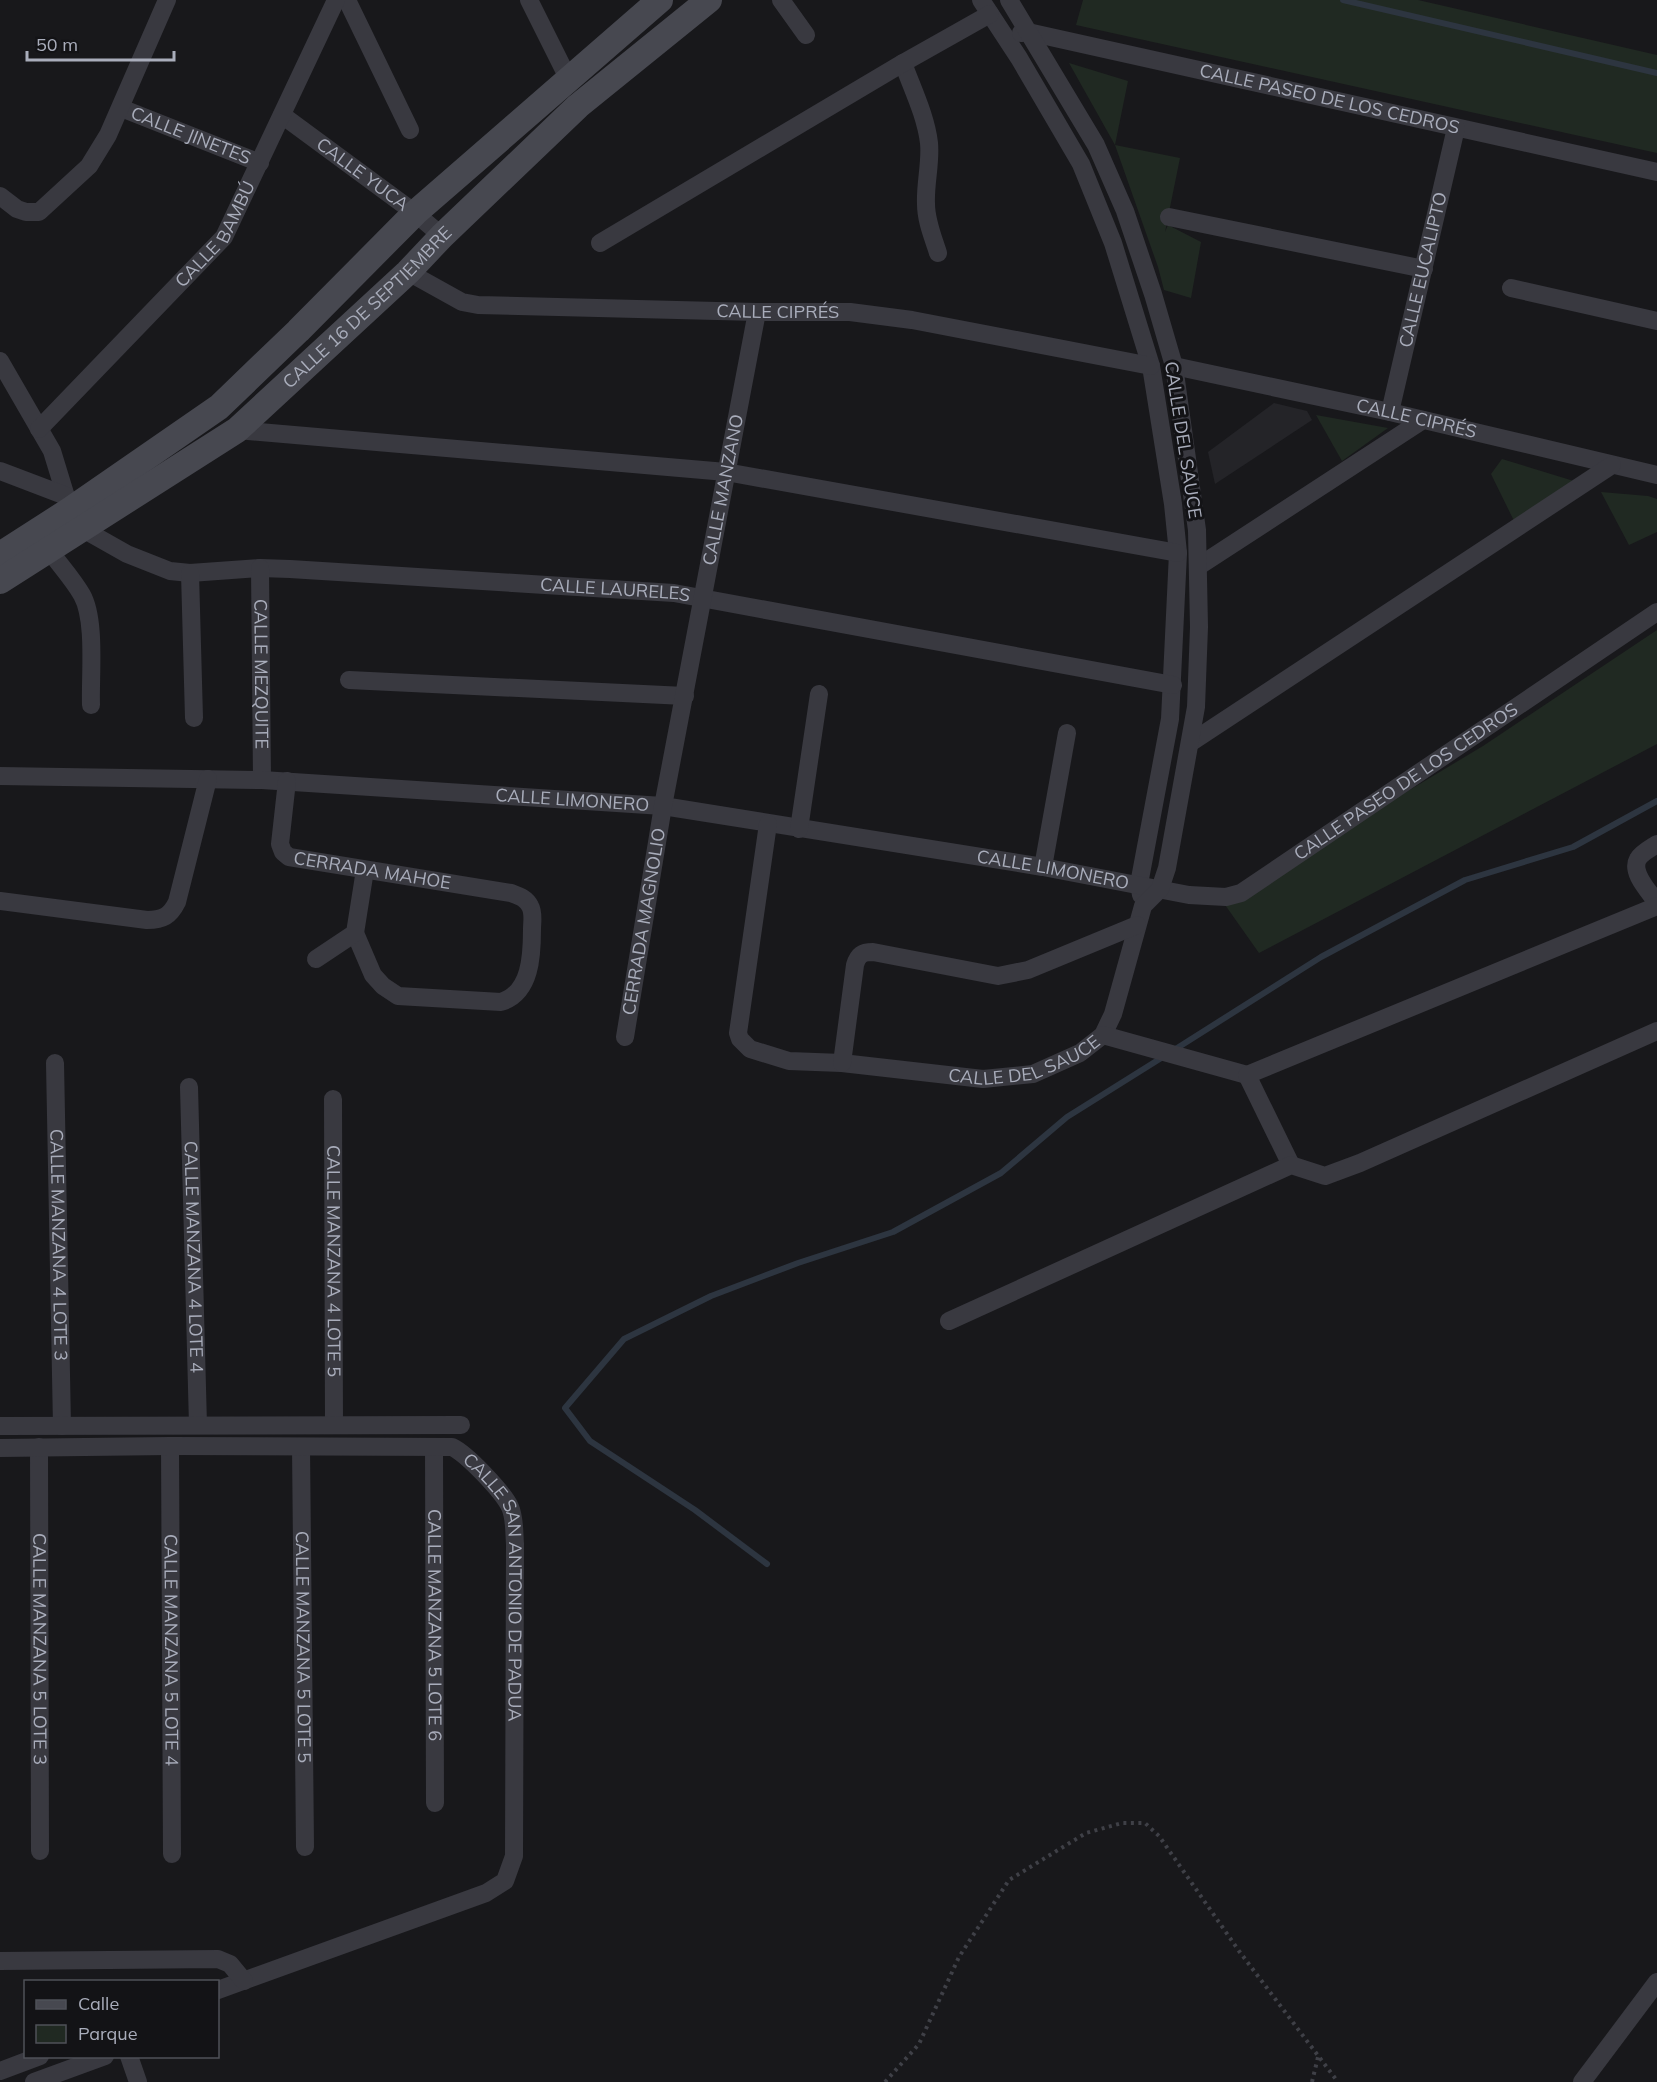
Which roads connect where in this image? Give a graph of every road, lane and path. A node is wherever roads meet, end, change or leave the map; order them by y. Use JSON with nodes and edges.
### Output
{"nodes":[{"id":1,"x":167,"y":0,"type":"edge"},
{"id":2,"x":336,"y":0,"type":"edge"},
{"id":3,"x":347,"y":0,"type":"edge"},
{"id":4,"x":529,"y":0,"type":"edge"},
{"id":5,"x":660,"y":0,"type":"edge"},
{"id":6,"x":709,"y":0,"type":"edge"},
{"id":7,"x":781,"y":0,"type":"edge"},
{"id":8,"x":1009,"y":0,"type":"edge"},
{"id":9,"x":986,"y":7,"type":"edge"},
{"id":10,"x":1028,"y":32,"type":"junction"},
{"id":11,"x":1004,"y":34,"type":"junction"},
{"id":12,"x":806,"y":35,"type":"dead end"},
{"id":13,"x":903,"y":63,"type":"junction"},
{"id":14,"x":568,"y":78,"type":"junction"},
{"id":15,"x":121,"y":108,"type":"junction"},
{"id":16,"x":282,"y":115,"type":"junction"},
{"id":17,"x":1456,"y":128,"type":"junction"},
{"id":18,"x":410,"y":130,"type":"dead end"},
{"id":19,"x":260,"y":163,"type":"junction"},
{"id":20,"x":1657,"y":172,"type":"edge"},
{"id":21,"x":0,"y":196,"type":"edge"},
{"id":22,"x":415,"y":213,"type":"junction"},
{"id":23,"x":1169,"y":217,"type":"dead end"},
{"id":24,"x":442,"y":236,"type":"junction"},
{"id":25,"x":600,"y":243,"type":"dead end"},
{"id":26,"x":938,"y":253,"type":"dead end"},
{"id":27,"x":1424,"y":268,"type":"junction"},
{"id":28,"x":408,"y":272,"type":"junction"},
{"id":29,"x":1511,"y":288,"type":"dead end"},
{"id":30,"x":757,"y":312,"type":"junction"},
{"id":31,"x":1657,"y":321,"type":"edge"},
{"id":32,"x":0,"y":360,"type":"edge"},
{"id":33,"x":1151,"y":366,"type":"junction"},
{"id":34,"x":1174,"y":366,"type":"junction"},
{"id":35,"x":1390,"y":412,"type":"junction"},
{"id":36,"x":1423,"y":420,"type":"junction"},
{"id":37,"x":39,"y":429,"type":"junction"},
{"id":38,"x":237,"y":430,"type":"junction"},
{"id":39,"x":1612,"y":465,"type":"junction"},
{"id":40,"x":0,"y":471,"type":"edge"},
{"id":41,"x":726,"y":472,"type":"junction"},
{"id":42,"x":1657,"y":475,"type":"edge"},
{"id":43,"x":72,"y":511,"type":"junction"},
{"id":44,"x":49,"y":550,"type":"junction"},
{"id":45,"x":1178,"y":553,"type":"junction"},
{"id":46,"x":0,"y":555,"type":"edge"},
{"id":47,"x":1199,"y":566,"type":"junction"},
{"id":48,"x":260,"y":568,"type":"junction"},
{"id":49,"x":189,"y":573,"type":"junction"},
{"id":50,"x":0,"y":581,"type":"edge"},
{"id":51,"x":702,"y":598,"type":"junction"},
{"id":52,"x":1657,"y":612,"type":"edge"},
{"id":53,"x":349,"y":680,"type":"dead end"},
{"id":54,"x":1173,"y":685,"type":"junction"},
{"id":55,"x":819,"y":694,"type":"dead end"},
{"id":56,"x":685,"y":696,"type":"junction"},
{"id":57,"x":91,"y":705,"type":"dead end"},
{"id":58,"x":194,"y":718,"type":"dead end"},
{"id":59,"x":1067,"y":733,"type":"dead end"},
{"id":60,"x":1190,"y":743,"type":"junction"},
{"id":61,"x":0,"y":777,"type":"edge"},
{"id":62,"x":208,"y":779,"type":"junction"},
{"id":63,"x":262,"y":780,"type":"junction"},
{"id":64,"x":287,"y":781,"type":"junction"},
{"id":65,"x":663,"y":807,"type":"junction"},
{"id":66,"x":768,"y":824,"type":"junction"},
{"id":67,"x":799,"y":829,"type":"junction"},
{"id":68,"x":1657,"y":844,"type":"edge"},
{"id":69,"x":1043,"y":867,"type":"junction"},
{"id":70,"x":365,"y":870,"type":"junction"},
{"id":71,"x":1139,"y":884,"type":"junction"},
{"id":72,"x":1160,"y":889,"type":"junction"},
{"id":73,"x":0,"y":900,"type":"edge"},
{"id":74,"x":1657,"y":904,"type":"edge"},
{"id":75,"x":1143,"y":906,"type":"junction"},
{"id":76,"x":1137,"y":925,"type":"junction"},
{"id":77,"x":355,"y":933,"type":"junction"},
{"id":78,"x":316,"y":959,"type":"dead end"},
{"id":79,"x":1657,"y":1031,"type":"edge"},
{"id":80,"x":1103,"y":1035,"type":"junction"},
{"id":81,"x":625,"y":1037,"type":"dead end"},
{"id":82,"x":56,"y":1063,"type":"dead end"},
{"id":83,"x":842,"y":1063,"type":"junction"},
{"id":84,"x":1246,"y":1075,"type":"junction"},
{"id":85,"x":189,"y":1087,"type":"dead end"},
{"id":86,"x":333,"y":1099,"type":"dead end"},
{"id":87,"x":1291,"y":1165,"type":"junction"},
{"id":88,"x":949,"y":1322,"type":"dead end"},
{"id":89,"x":334,"y":1424,"type":"junction"},
{"id":90,"x":198,"y":1425,"type":"junction"},
{"id":91,"x":461,"y":1425,"type":"dead end"},
{"id":92,"x":0,"y":1426,"type":"edge"},
{"id":93,"x":62,"y":1426,"type":"junction"},
{"id":94,"x":171,"y":1446,"type":"junction"},
{"id":95,"x":301,"y":1447,"type":"junction"},
{"id":96,"x":434,"y":1447,"type":"junction"},
{"id":97,"x":0,"y":1448,"type":"edge"},
{"id":98,"x":39,"y":1448,"type":"junction"},
{"id":99,"x":435,"y":1803,"type":"dead end"},
{"id":100,"x":305,"y":1847,"type":"dead end"},
{"id":101,"x":40,"y":1851,"type":"dead end"},
{"id":102,"x":172,"y":1854,"type":"dead end"},
{"id":103,"x":0,"y":1961,"type":"edge"},
{"id":104,"x":244,"y":1981,"type":"junction"},
{"id":105,"x":1657,"y":1982,"type":"edge"},
{"id":106,"x":219,"y":1990,"type":"edge"},
{"id":107,"x":1318,"y":2057,"type":"junction"},
{"id":108,"x":35,"y":2058,"type":"edge"},
{"id":109,"x":100,"y":2058,"type":"edge"},
{"id":110,"x":130,"y":2058,"type":"edge"},
{"id":111,"x":0,"y":2071,"type":"edge"},
{"id":112,"x":34,"y":2082,"type":"edge"},
{"id":113,"x":138,"y":2082,"type":"edge"},
{"id":114,"x":885,"y":2082,"type":"edge"},
{"id":115,"x":1312,"y":2082,"type":"edge"},
{"id":116,"x":1338,"y":2082,"type":"edge"},
{"id":117,"x":1582,"y":2082,"type":"edge"}],
"edges":[{"from":1,"to":15,"type":"street","name":"CALLE JINETES"},
{"from":2,"to":16,"type":"street","name":"CALLE BAMBÚ"},
{"from":3,"to":18,"type":"street"},
{"from":4,"to":14,"type":"street"},
{"from":5,"to":14,"type":"main road","name":"CALLE 16 DE SEPTIEMBRE"},
{"from":6,"to":24,"type":"main road","name":"CALLE 16 DE SEPTIEMBRE"},
{"from":7,"to":12,"type":"street"},
{"from":8,"to":10,"type":"street","name":"CALLE DEL SAUCE"},
{"from":9,"to":11,"type":"street","name":"CALLE DEL SAUCE"},
{"from":9,"to":13,"type":"street"},
{"from":10,"to":11,"type":"street","name":"CALLE PASEO DE LOS CEDROS"},
{"from":10,"to":17,"type":"street","name":"CALLE PASEO DE LOS CEDROS"},
{"from":10,"to":34,"type":"street","name":"CALLE DEL SAUCE"},
{"from":11,"to":33,"type":"street","name":"CALLE DEL SAUCE"},
{"from":13,"to":25,"type":"street"},
{"from":13,"to":26,"type":"street"},
{"from":14,"to":22,"type":"main road","name":"CALLE 16 DE SEPTIEMBRE"},
{"from":15,"to":19,"type":"street","name":"CALLE JINETES"},
{"from":15,"to":21,"type":"street","name":"CALLE JINETES"},
{"from":16,"to":19,"type":"street","name":"CALLE BAMBÚ"},
{"from":16,"to":22,"type":"street","name":"CALLE YUCA"},
{"from":17,"to":20,"type":"street","name":"CALLE PASEO DE LOS CEDROS"},
{"from":17,"to":27,"type":"street","name":"CALLE EUCALIPTO"},
{"from":19,"to":37,"type":"street","name":"CALLE BAMBÚ"},
{"from":22,"to":24,"type":"street","name":"CALLE YUCA"},
{"from":22,"to":43,"type":"main road","name":"CALLE 16 DE SEPTIEMBRE"},
{"from":23,"to":27,"type":"street"},
{"from":24,"to":28,"type":"main road","name":"CALLE 16 DE SEPTIEMBRE"},
{"from":27,"to":35,"type":"street","name":"CALLE EUCALIPTO"},
{"from":28,"to":30,"type":"street","name":"CALLE CIPRÉS"},
{"from":28,"to":38,"type":"main road","name":"CALLE 16 DE SEPTIEMBRE"},
{"from":29,"to":31,"type":"street"},
{"from":30,"to":33,"type":"street","name":"CALLE CIPRÉS"},
{"from":30,"to":41,"type":"street","name":"CALLE MANZANO"},
{"from":32,"to":37,"type":"street"},
{"from":33,"to":45,"type":"street","name":"CALLE DEL SAUCE"},
{"from":34,"to":35,"type":"street","name":"CALLE CIPRÉS"},
{"from":34,"to":47,"type":"street","name":"CALLE DEL SAUCE"},
{"from":35,"to":36,"type":"street","name":"CALLE CIPRÉS"},
{"from":36,"to":39,"type":"street","name":"CALLE CIPRÉS"},
{"from":36,"to":47,"type":"street"},
{"from":37,"to":43,"type":"street"},
{"from":38,"to":41,"type":"street"},
{"from":38,"to":43,"type":"main road","name":"CALLE 16 DE SEPTIEMBRE"},
{"from":39,"to":42,"type":"street","name":"CALLE CIPRÉS"},
{"from":39,"to":60,"type":"street"},
{"from":40,"to":43,"type":"street","name":"CALLE LAURELES"},
{"from":41,"to":45,"type":"street"},
{"from":41,"to":51,"type":"street","name":"CALLE MANZANO"},
{"from":43,"to":44,"type":"main road","name":"CALLE 16 DE SEPTIEMBRE"},
{"from":43,"to":46,"type":"main road","name":"CALLE 16 DE SEPTIEMBRE"},
{"from":43,"to":49,"type":"street","name":"CALLE LAURELES"},
{"from":44,"to":50,"type":"main road","name":"CALLE 16 DE SEPTIEMBRE"},
{"from":44,"to":57,"type":"street"},
{"from":45,"to":54,"type":"street","name":"CALLE DEL SAUCE"},
{"from":47,"to":60,"type":"street","name":"CALLE DEL SAUCE"},
{"from":48,"to":49,"type":"street","name":"CALLE LAURELES"},
{"from":48,"to":51,"type":"street","name":"CALLE LAURELES"},
{"from":48,"to":63,"type":"street","name":"CALLE MEZQUITE"},
{"from":49,"to":58,"type":"street"},
{"from":51,"to":54,"type":"street","name":"CALLE LAURELES"},
{"from":51,"to":56,"type":"street","name":"CALLE MANZANO"},
{"from":52,"to":72,"type":"street","name":"CALLE PASEO DE LOS CEDROS"},
{"from":53,"to":56,"type":"street"},
{"from":54,"to":71,"type":"street","name":"CALLE DEL SAUCE"},
{"from":55,"to":67,"type":"street"},
{"from":56,"to":65,"type":"street","name":"CALLE MANZANO"},
{"from":59,"to":69,"type":"street"},
{"from":60,"to":72,"type":"street","name":"CALLE DEL SAUCE"},
{"from":61,"to":62,"type":"street","name":"CALLE LIMONERO"},
{"from":62,"to":63,"type":"street","name":"CALLE LIMONERO"},
{"from":62,"to":73,"type":"street"},
{"from":63,"to":64,"type":"street","name":"CALLE LIMONERO"},
{"from":64,"to":65,"type":"street","name":"CALLE LIMONERO"},
{"from":64,"to":70,"type":"street","name":"CERRADA MAHOE"},
{"from":65,"to":66,"type":"street","name":"CALLE LIMONERO"},
{"from":65,"to":81,"type":"street","name":"CERRADA MAGNOLIO"},
{"from":66,"to":67,"type":"street","name":"CALLE LIMONERO"},
{"from":66,"to":83,"type":"street","name":"CALLE DEL SAUCE"},
{"from":67,"to":69,"type":"street","name":"CALLE LIMONERO"},
{"from":68,"to":74,"type":"street"},
{"from":69,"to":71,"type":"street","name":"CALLE LIMONERO"},
{"from":70,"to":77,"type":"street"},
{"from":70,"to":77,"type":"street","name":"CERRADA MAHOE"},
{"from":71,"to":72,"type":"street","name":"CALLE PASEO DE LOS CEDROS"},
{"from":71,"to":75,"type":"street","name":"CALLE DEL SAUCE"},
{"from":72,"to":75,"type":"street","name":"CALLE DEL SAUCE"},
{"from":74,"to":84,"type":"street"},
{"from":75,"to":76,"type":"street","name":"CALLE DEL SAUCE"},
{"from":76,"to":80,"type":"street","name":"CALLE DEL SAUCE"},
{"from":76,"to":83,"type":"street"},
{"from":77,"to":78,"type":"street"},
{"from":79,"to":87,"type":"street"},
{"from":80,"to":83,"type":"street","name":"CALLE DEL SAUCE"},
{"from":80,"to":84,"type":"street"},
{"from":82,"to":93,"type":"street","name":"CALLE MANZANA 4 LOTE 3"},
{"from":84,"to":87,"type":"street"},
{"from":85,"to":90,"type":"street","name":"CALLE MANZANA 4 LOTE 4"},
{"from":86,"to":89,"type":"street","name":"CALLE MANZANA 4 LOTE 5"},
{"from":87,"to":88,"type":"street"},
{"from":89,"to":90,"type":"street"},
{"from":89,"to":91,"type":"street"},
{"from":90,"to":93,"type":"street"},
{"from":92,"to":93,"type":"street"},
{"from":94,"to":95,"type":"street","name":"CALLE SAN ANTONIO DE PADUA"},
{"from":94,"to":98,"type":"street","name":"CALLE SAN ANTONIO DE PADUA"},
{"from":94,"to":102,"type":"street","name":"CALLE MANZANA 5 LOTE 4"},
{"from":95,"to":96,"type":"street","name":"CALLE SAN ANTONIO DE PADUA"},
{"from":95,"to":100,"type":"street","name":"CALLE MANZANA 5 LOTE 5"},
{"from":96,"to":99,"type":"street","name":"CALLE MANZANA 5 LOTE 6"},
{"from":96,"to":104,"type":"street","name":"CALLE SAN ANTONIO DE PADUA"},
{"from":97,"to":98,"type":"street","name":"CALLE SAN ANTONIO DE PADUA"},
{"from":98,"to":101,"type":"street","name":"CALLE MANZANA 5 LOTE 3"},
{"from":103,"to":104,"type":"street"},
{"from":104,"to":106,"type":"street","name":"CALLE SAN ANTONIO DE PADUA"},
{"from":105,"to":117,"type":"street"},
{"from":107,"to":114,"type":"path"},
{"from":107,"to":115,"type":"path"},
{"from":107,"to":116,"type":"path"},
{"from":108,"to":111,"type":"street"},
{"from":109,"to":112,"type":"street"},
{"from":110,"to":113,"type":"street"}]}
